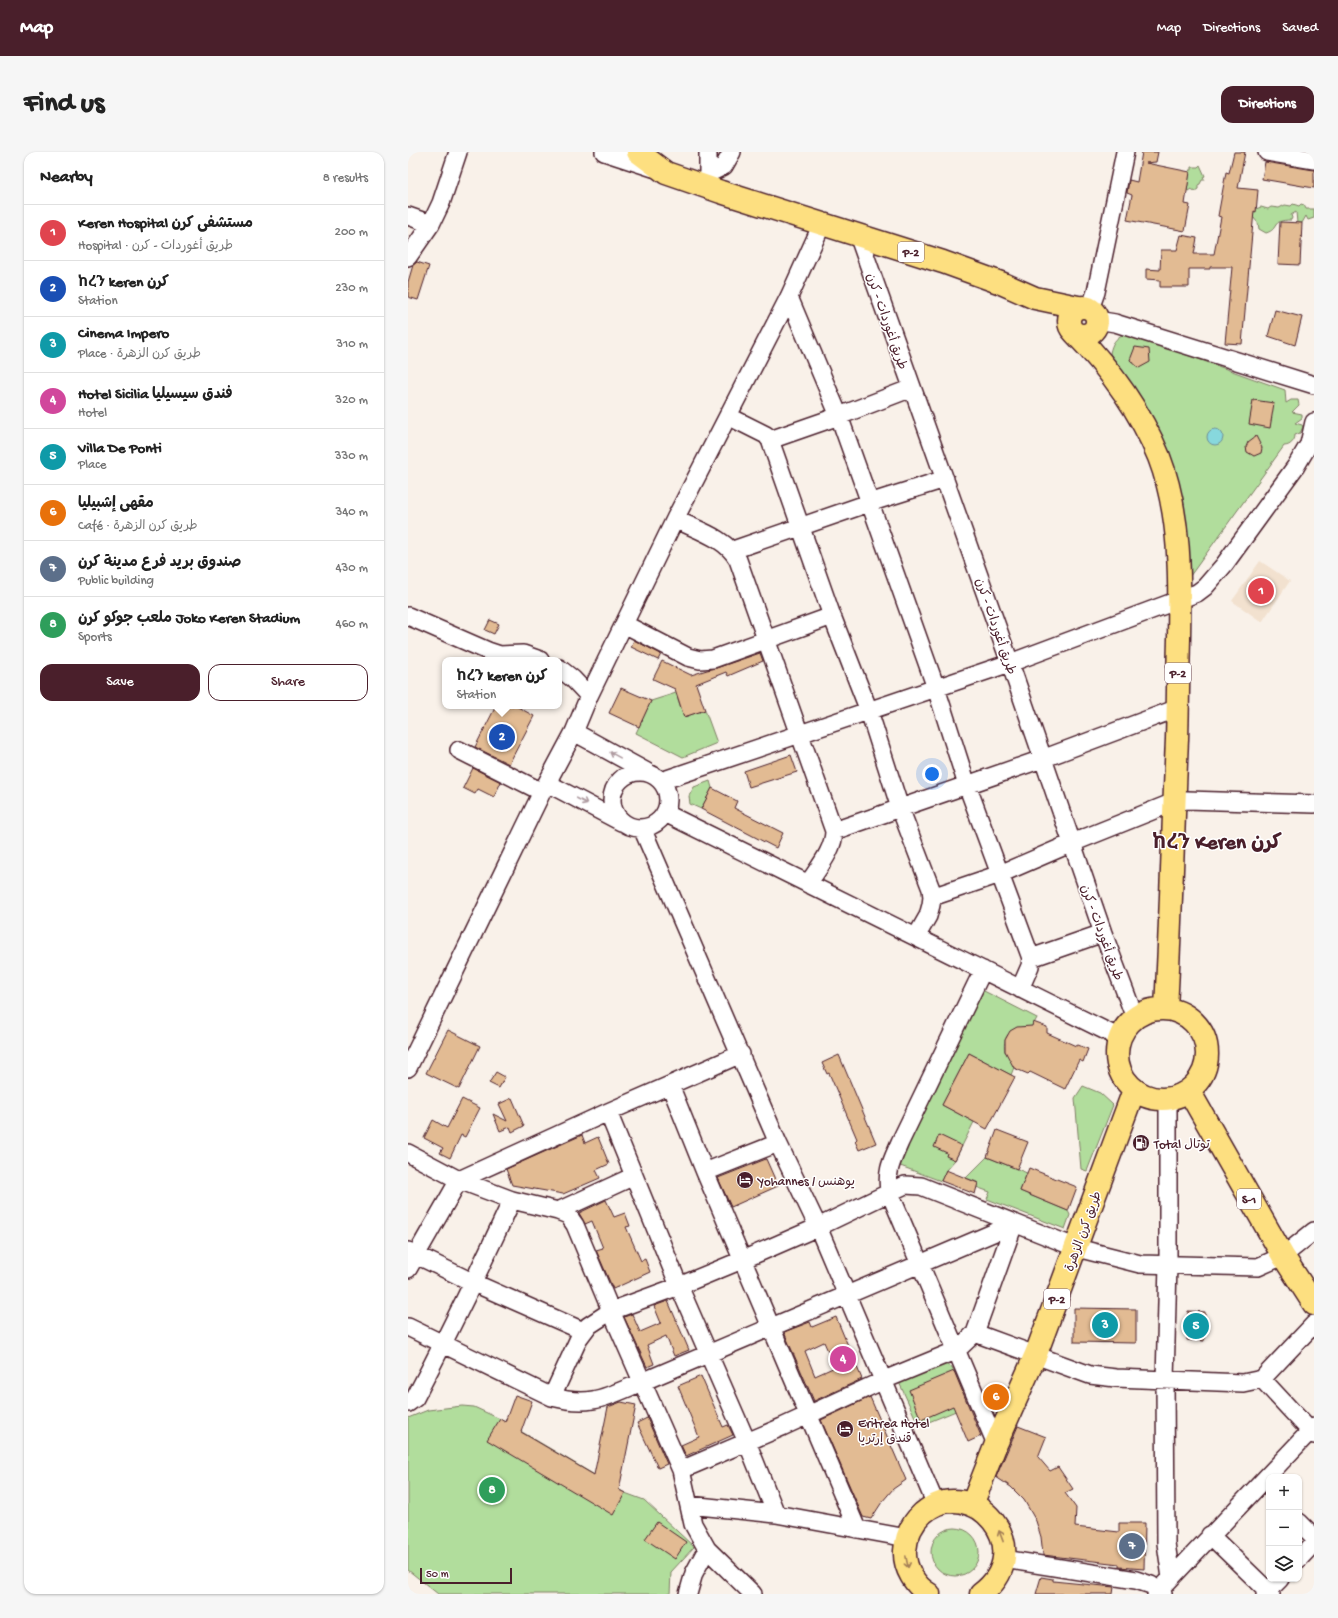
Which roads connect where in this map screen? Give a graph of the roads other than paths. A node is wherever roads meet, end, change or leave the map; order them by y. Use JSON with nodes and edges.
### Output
{"nodes":[{"id":1,"x":458,"y":152,"type":"edge"},
{"id":2,"x":604,"y":152,"type":"edge"},
{"id":3,"x":638,"y":152,"type":"edge"},
{"id":4,"x":708,"y":152,"type":"edge"},
{"id":5,"x":732,"y":152,"type":"edge"},
{"id":6,"x":1125,"y":152,"type":"edge"},
{"id":7,"x":1267,"y":152,"type":"edge"},
{"id":8,"x":1314,"y":160,"type":"edge"},
{"id":9,"x":666,"y":173,"type":"junction"},
{"id":10,"x":710,"y":184,"type":"junction"},
{"id":11,"x":408,"y":216,"type":"edge"},
{"id":12,"x":432,"y":224,"type":"junction"},
{"id":13,"x":822,"y":224,"type":"junction"},
{"id":14,"x":858,"y":235,"type":"junction"},
{"id":15,"x":408,"y":257,"type":"edge"},
{"id":16,"x":789,"y":297,"type":"junction"},
{"id":17,"x":1035,"y":298,"type":"junction"},
{"id":18,"x":1090,"y":315,"type":"junction"},
{"id":19,"x":1072,"y":330,"type":"junction"},
{"id":20,"x":1098,"y":357,"type":"junction"},
{"id":21,"x":1314,"y":385,"type":"edge"},
{"id":22,"x":912,"y":388,"type":"junction"},
{"id":23,"x":728,"y":416,"type":"junction"},
{"id":24,"x":838,"y":416,"type":"junction"},
{"id":25,"x":1314,"y":422,"type":"edge"},
{"id":26,"x":770,"y":440,"type":"junction"},
{"id":27,"x":945,"y":479,"type":"junction"},
{"id":28,"x":869,"y":503,"type":"junction"},
{"id":29,"x":675,"y":519,"type":"junction"},
{"id":30,"x":801,"y":526,"type":"junction"},
{"id":31,"x":733,"y":550,"type":"junction"},
{"id":32,"x":1180,"y":600,"type":"junction"},
{"id":33,"x":408,"y":616,"type":"edge"},
{"id":34,"x":832,"y":616,"type":"junction"},
{"id":35,"x":624,"y":624,"type":"junction"},
{"id":36,"x":767,"y":639,"type":"junction"},
{"id":37,"x":532,"y":657,"type":"edge"},
{"id":38,"x":1010,"y":663,"type":"junction"},
{"id":39,"x":562,"y":670,"type":"edge"},
{"id":40,"x":936,"y":688,"type":"junction"},
{"id":41,"x":589,"y":696,"type":"junction"},
{"id":42,"x":1178,"y":708,"type":"junction"},
{"id":43,"x":869,"y":711,"type":"junction"},
{"id":44,"x":574,"y":732,"type":"junction"},
{"id":45,"x":800,"y":734,"type":"junction"},
{"id":46,"x":459,"y":750,"type":"dead end"},
{"id":47,"x":1042,"y":759,"type":"junction"},
{"id":48,"x":655,"y":777,"type":"junction"},
{"id":49,"x":967,"y":785,"type":"junction"},
{"id":50,"x":545,"y":787,"type":"junction"},
{"id":51,"x":1174,"y":802,"type":"junction"},
{"id":52,"x":1314,"y":804,"type":"edge"},
{"id":53,"x":900,"y":808,"type":"junction"},
{"id":54,"x":665,"y":813,"type":"junction"},
{"id":55,"x":625,"y":824,"type":"junction"},
{"id":56,"x":642,"y":828,"type":"junction"},
{"id":57,"x":834,"y":831,"type":"junction"},
{"id":58,"x":1072,"y":843,"type":"junction"},
{"id":59,"x":1000,"y":874,"type":"junction"},
{"id":60,"x":808,"y":884,"type":"junction"},
{"id":61,"x":932,"y":897,"type":"junction"},
{"id":62,"x":1103,"y":933,"type":"junction"},
{"id":63,"x":916,"y":937,"type":"junction"},
{"id":64,"x":1031,"y":958,"type":"junction"},
{"id":65,"x":984,"y":970,"type":"junction"},
{"id":66,"x":1020,"y":989,"type":"junction"},
{"id":67,"x":1166,"y":1008,"type":"junction"},
{"id":68,"x":1135,"y":1018,"type":"junction"},
{"id":69,"x":1120,"y":1038,"type":"junction"},
{"id":70,"x":741,"y":1054,"type":"junction"},
{"id":71,"x":408,"y":1068,"type":"edge"},
{"id":72,"x":670,"y":1085,"type":"junction"},
{"id":73,"x":1134,"y":1090,"type":"junction"},
{"id":74,"x":1189,"y":1091,"type":"junction"},
{"id":75,"x":1168,"y":1099,"type":"junction"},
{"id":76,"x":608,"y":1112,"type":"junction"},
{"id":77,"x":778,"y":1143,"type":"junction"},
{"id":78,"x":408,"y":1153,"type":"edge"},
{"id":79,"x":705,"y":1172,"type":"junction"},
{"id":80,"x":634,"y":1176,"type":"junction"},
{"id":81,"x":459,"y":1180,"type":"junction"},
{"id":82,"x":889,"y":1191,"type":"junction"},
{"id":83,"x":512,"y":1200,"type":"junction"},
{"id":84,"x":558,"y":1211,"type":"junction"},
{"id":85,"x":1014,"y":1224,"type":"junction"},
{"id":86,"x":818,"y":1226,"type":"junction"},
{"id":87,"x":1314,"y":1231,"type":"edge"},
{"id":88,"x":1076,"y":1248,"type":"junction"},
{"id":89,"x":1283,"y":1256,"type":"junction"},
{"id":90,"x":410,"y":1258,"type":"edge"},
{"id":91,"x":742,"y":1260,"type":"junction"},
{"id":92,"x":1168,"y":1264,"type":"junction"},
{"id":93,"x":920,"y":1265,"type":"junction"},
{"id":94,"x":474,"y":1283,"type":"junction"},
{"id":95,"x":679,"y":1286,"type":"junction"},
{"id":96,"x":847,"y":1296,"type":"junction"},
{"id":97,"x":1314,"y":1304,"type":"edge"},
{"id":98,"x":610,"y":1311,"type":"junction"},
{"id":99,"x":1314,"y":1324,"type":"edge"},
{"id":100,"x":408,"y":1327,"type":"edge"},
{"id":101,"x":771,"y":1328,"type":"junction"},
{"id":102,"x":583,"y":1331,"type":"junction"},
{"id":103,"x":975,"y":1333,"type":"junction"},
{"id":104,"x":444,"y":1343,"type":"junction"},
{"id":105,"x":957,"y":1350,"type":"junction"},
{"id":106,"x":708,"y":1354,"type":"junction"},
{"id":107,"x":1036,"y":1354,"type":"junction"},
{"id":108,"x":1262,"y":1379,"type":"junction"},
{"id":109,"x":884,"y":1380,"type":"junction"},
{"id":110,"x":1165,"y":1380,"type":"junction"},
{"id":111,"x":642,"y":1382,"type":"junction"},
{"id":112,"x":552,"y":1397,"type":"junction"},
{"id":113,"x":408,"y":1403,"type":"edge"},
{"id":114,"x":808,"y":1414,"type":"junction"},
{"id":115,"x":1313,"y":1431,"type":"edge"},
{"id":116,"x":747,"y":1442,"type":"junction"},
{"id":117,"x":996,"y":1444,"type":"junction"},
{"id":118,"x":681,"y":1470,"type":"junction"},
{"id":119,"x":1264,"y":1489,"type":"edge"},
{"id":120,"x":689,"y":1505,"type":"junction"},
{"id":121,"x":936,"y":1505,"type":"junction"},
{"id":122,"x":972,"y":1505,"type":"junction"},
{"id":123,"x":776,"y":1514,"type":"junction"},
{"id":124,"x":1302,"y":1525,"type":"edge"},
{"id":125,"x":857,"y":1529,"type":"junction"},
{"id":126,"x":1210,"y":1535,"type":"junction"},
{"id":127,"x":1314,"y":1537,"type":"edge"},
{"id":128,"x":907,"y":1538,"type":"junction"},
{"id":129,"x":1314,"y":1543,"type":"edge"},
{"id":130,"x":707,"y":1549,"type":"junction"},
{"id":131,"x":1302,"y":1556,"type":"edge"},
{"id":132,"x":1004,"y":1559,"type":"junction"},
{"id":133,"x":1171,"y":1578,"type":"junction"},
{"id":134,"x":1271,"y":1590,"type":"edge"},
{"id":135,"x":989,"y":1592,"type":"edge"},
{"id":136,"x":1159,"y":1593,"type":"edge"},
{"id":137,"x":688,"y":1594,"type":"edge"},
{"id":138,"x":753,"y":1594,"type":"edge"},
{"id":139,"x":929,"y":1594,"type":"edge"}],
"edges":[{"from":1,"to":12,"type":"street"},
{"from":2,"to":9,"type":"street"},
{"from":3,"to":9,"type":"main road","number":"P-2"},
{"from":4,"to":10,"type":"street"},
{"from":5,"to":10,"type":"street"},
{"from":6,"to":18,"type":"street"},
{"from":7,"to":8,"type":"street"},
{"from":9,"to":10,"type":"main road","number":"P-2"},
{"from":10,"to":13,"type":"main road","number":"P-2"},
{"from":11,"to":12,"type":"street"},
{"from":12,"to":15,"type":"street"},
{"from":13,"to":14,"type":"main road","number":"P-2"},
{"from":13,"to":16,"type":"street"},
{"from":14,"to":17,"type":"main road","number":"P-2"},
{"from":14,"to":22,"type":"street","name":"طريق أغوردات - كرن"},
{"from":16,"to":23,"type":"street"},
{"from":16,"to":24,"type":"street"},
{"from":17,"to":18,"type":"main road","number":"P-2"},
{"from":17,"to":19,"type":"main road","number":"P-2"},
{"from":18,"to":19,"type":"main road"},
{"from":18,"to":20,"type":"main road"},
{"from":18,"to":21,"type":"street"},
{"from":19,"to":20,"type":"main road","number":"P-2"},
{"from":20,"to":32,"type":"main road","number":"P-2"},
{"from":22,"to":24,"type":"street"},
{"from":22,"to":27,"type":"street","name":"طريق أغوردات - كرن"},
{"from":23,"to":26,"type":"street"},
{"from":23,"to":29,"type":"street"},
{"from":24,"to":26,"type":"street"},
{"from":24,"to":28,"type":"street"},
{"from":25,"to":32,"type":"street"},
{"from":26,"to":30,"type":"street"},
{"from":27,"to":28,"type":"street"},
{"from":27,"to":38,"type":"street","name":"طريق أغوردات - كرن"},
{"from":28,"to":30,"type":"street"},
{"from":28,"to":40,"type":"street"},
{"from":29,"to":31,"type":"street"},
{"from":29,"to":35,"type":"street"},
{"from":30,"to":31,"type":"street"},
{"from":30,"to":34,"type":"street"},
{"from":31,"to":36,"type":"street"},
{"from":32,"to":38,"type":"street"},
{"from":32,"to":42,"type":"main road","number":"P-2"},
{"from":33,"to":37,"type":"street"},
{"from":34,"to":36,"type":"street"},
{"from":34,"to":43,"type":"street"},
{"from":35,"to":36,"type":"street"},
{"from":35,"to":41,"type":"street"},
{"from":36,"to":45,"type":"street"},
{"from":38,"to":40,"type":"street"},
{"from":38,"to":47,"type":"street","name":"طريق أغوردات - كرن"},
{"from":39,"to":41,"type":"street"},
{"from":40,"to":43,"type":"street"},
{"from":40,"to":49,"type":"street"},
{"from":41,"to":44,"type":"street"},
{"from":42,"to":47,"type":"street"},
{"from":42,"to":51,"type":"main road","number":"P-2"},
{"from":43,"to":45,"type":"street"},
{"from":43,"to":53,"type":"street"},
{"from":48,"to":44,"type":"street","one_way":true},
{"from":44,"to":50,"type":"street"},
{"from":45,"to":48,"type":"street"},
{"from":45,"to":57,"type":"street"},
{"from":46,"to":50,"type":"street"},
{"from":47,"to":49,"type":"street"},
{"from":47,"to":58,"type":"street","name":"طريق أغوردات - كرن"},
{"from":48,"to":54,"type":"street"},
{"from":48,"to":55,"type":"street"},
{"from":49,"to":53,"type":"street"},
{"from":49,"to":59,"type":"street"},
{"from":50,"to":55,"type":"street","one_way":true},
{"from":50,"to":71,"type":"street"},
{"from":51,"to":52,"type":"street"},
{"from":51,"to":58,"type":"street"},
{"from":51,"to":67,"type":"main road","number":"P-2"},
{"from":53,"to":57,"type":"street"},
{"from":53,"to":61,"type":"street"},
{"from":54,"to":56,"type":"street"},
{"from":54,"to":60,"type":"street"},
{"from":55,"to":56,"type":"street"},
{"from":56,"to":70,"type":"street"},
{"from":57,"to":60,"type":"street"},
{"from":58,"to":59,"type":"street"},
{"from":58,"to":62,"type":"street","name":"طريق أغوردات - كرن"},
{"from":59,"to":61,"type":"street"},
{"from":59,"to":64,"type":"street"},
{"from":60,"to":63,"type":"street"},
{"from":61,"to":63,"type":"street"},
{"from":62,"to":64,"type":"street"},
{"from":62,"to":68,"type":"street","name":"طريق أغوردات - كرن"},
{"from":63,"to":65,"type":"street"},
{"from":64,"to":66,"type":"street"},
{"from":65,"to":66,"type":"street"},
{"from":65,"to":82,"type":"street"},
{"from":66,"to":69,"type":"street"},
{"from":67,"to":68,"type":"main road"},
{"from":67,"to":74,"type":"main road"},
{"from":68,"to":69,"type":"main road"},
{"from":69,"to":73,"type":"main road"},
{"from":70,"to":72,"type":"street"},
{"from":70,"to":77,"type":"street"},
{"from":72,"to":76,"type":"street"},
{"from":72,"to":79,"type":"street"},
{"from":73,"to":75,"type":"main road"},
{"from":73,"to":88,"type":"main road","name":"طريق كرن الزهرة","number":"P-2"},
{"from":74,"to":75,"type":"main road"},
{"from":74,"to":89,"type":"main road","number":"S-1"},
{"from":75,"to":92,"type":"street"},
{"from":76,"to":80,"type":"street"},
{"from":76,"to":81,"type":"street"},
{"from":77,"to":79,"type":"street"},
{"from":77,"to":86,"type":"street"},
{"from":78,"to":81,"type":"street"},
{"from":79,"to":91,"type":"street"},
{"from":80,"to":84,"type":"street"},
{"from":80,"to":95,"type":"street"},
{"from":81,"to":83,"type":"street"},
{"from":81,"to":90,"type":"street"},
{"from":82,"to":85,"type":"street"},
{"from":82,"to":86,"type":"street"},
{"from":82,"to":93,"type":"street"},
{"from":83,"to":84,"type":"street"},
{"from":83,"to":94,"type":"street"},
{"from":84,"to":98,"type":"street"},
{"from":85,"to":88,"type":"street"},
{"from":85,"to":93,"type":"street"},
{"from":85,"to":103,"type":"street"},
{"from":86,"to":91,"type":"street"},
{"from":86,"to":96,"type":"street"},
{"from":87,"to":89,"type":"street"},
{"from":88,"to":92,"type":"street"},
{"from":88,"to":107,"type":"main road","name":"طريق كرن الزهرة","number":"P-2"},
{"from":89,"to":92,"type":"street"},
{"from":89,"to":97,"type":"main road","number":"S-1"},
{"from":90,"to":94,"type":"street"},
{"from":91,"to":95,"type":"street"},
{"from":91,"to":101,"type":"street"},
{"from":92,"to":110,"type":"street"},
{"from":93,"to":96,"type":"street"},
{"from":93,"to":105,"type":"street"},
{"from":94,"to":102,"type":"street"},
{"from":94,"to":104,"type":"street"},
{"from":95,"to":98,"type":"street"},
{"from":95,"to":106,"type":"street"},
{"from":96,"to":101,"type":"street"},
{"from":96,"to":109,"type":"street"},
{"from":98,"to":102,"type":"street"},
{"from":98,"to":111,"type":"street"},
{"from":99,"to":108,"type":"street"},
{"from":100,"to":104,"type":"street"},
{"from":101,"to":106,"type":"street"},
{"from":101,"to":114,"type":"street"},
{"from":102,"to":112,"type":"street"},
{"from":103,"to":105,"type":"street"},
{"from":103,"to":107,"type":"street"},
{"from":104,"to":112,"type":"street"},
{"from":104,"to":113,"type":"street"},
{"from":105,"to":109,"type":"street"},
{"from":105,"to":117,"type":"street"},
{"from":106,"to":111,"type":"street"},
{"from":106,"to":116,"type":"street"},
{"from":107,"to":110,"type":"street"},
{"from":107,"to":117,"type":"main road","name":"طريق كرن الزهرة","number":"P-2"},
{"from":108,"to":110,"type":"street"},
{"from":108,"to":115,"type":"street"},
{"from":109,"to":114,"type":"street"},
{"from":109,"to":121,"type":"street"},
{"from":110,"to":133,"type":"street"},
{"from":111,"to":112,"type":"street"},
{"from":111,"to":118,"type":"street"},
{"from":114,"to":116,"type":"street"},
{"from":114,"to":125,"type":"street"},
{"from":115,"to":119,"type":"street"},
{"from":116,"to":118,"type":"street"},
{"from":116,"to":123,"type":"street"},
{"from":117,"to":122,"type":"main road","name":"طريق كرن الزهرة","number":"P-2"},
{"from":118,"to":120,"type":"street"},
{"from":119,"to":126,"type":"street"},
{"from":120,"to":123,"type":"street"},
{"from":120,"to":130,"type":"street"},
{"from":121,"to":122,"type":"main road"},
{"from":121,"to":128,"type":"main road"},
{"from":132,"to":122,"type":"main road","one_way":true},
{"from":123,"to":125,"type":"street"},
{"from":124,"to":127,"type":"street"},
{"from":125,"to":128,"type":"street"},
{"from":126,"to":133,"type":"street"},
{"from":126,"to":134,"type":"street"},
{"from":128,"to":139,"type":"main road","one_way":true},
{"from":129,"to":131,"type":"street"},
{"from":130,"to":137,"type":"street"},
{"from":130,"to":138,"type":"street"},
{"from":132,"to":135,"type":"main road"},
{"from":132,"to":136,"type":"street"},
{"from":133,"to":136,"type":"street"}]}
